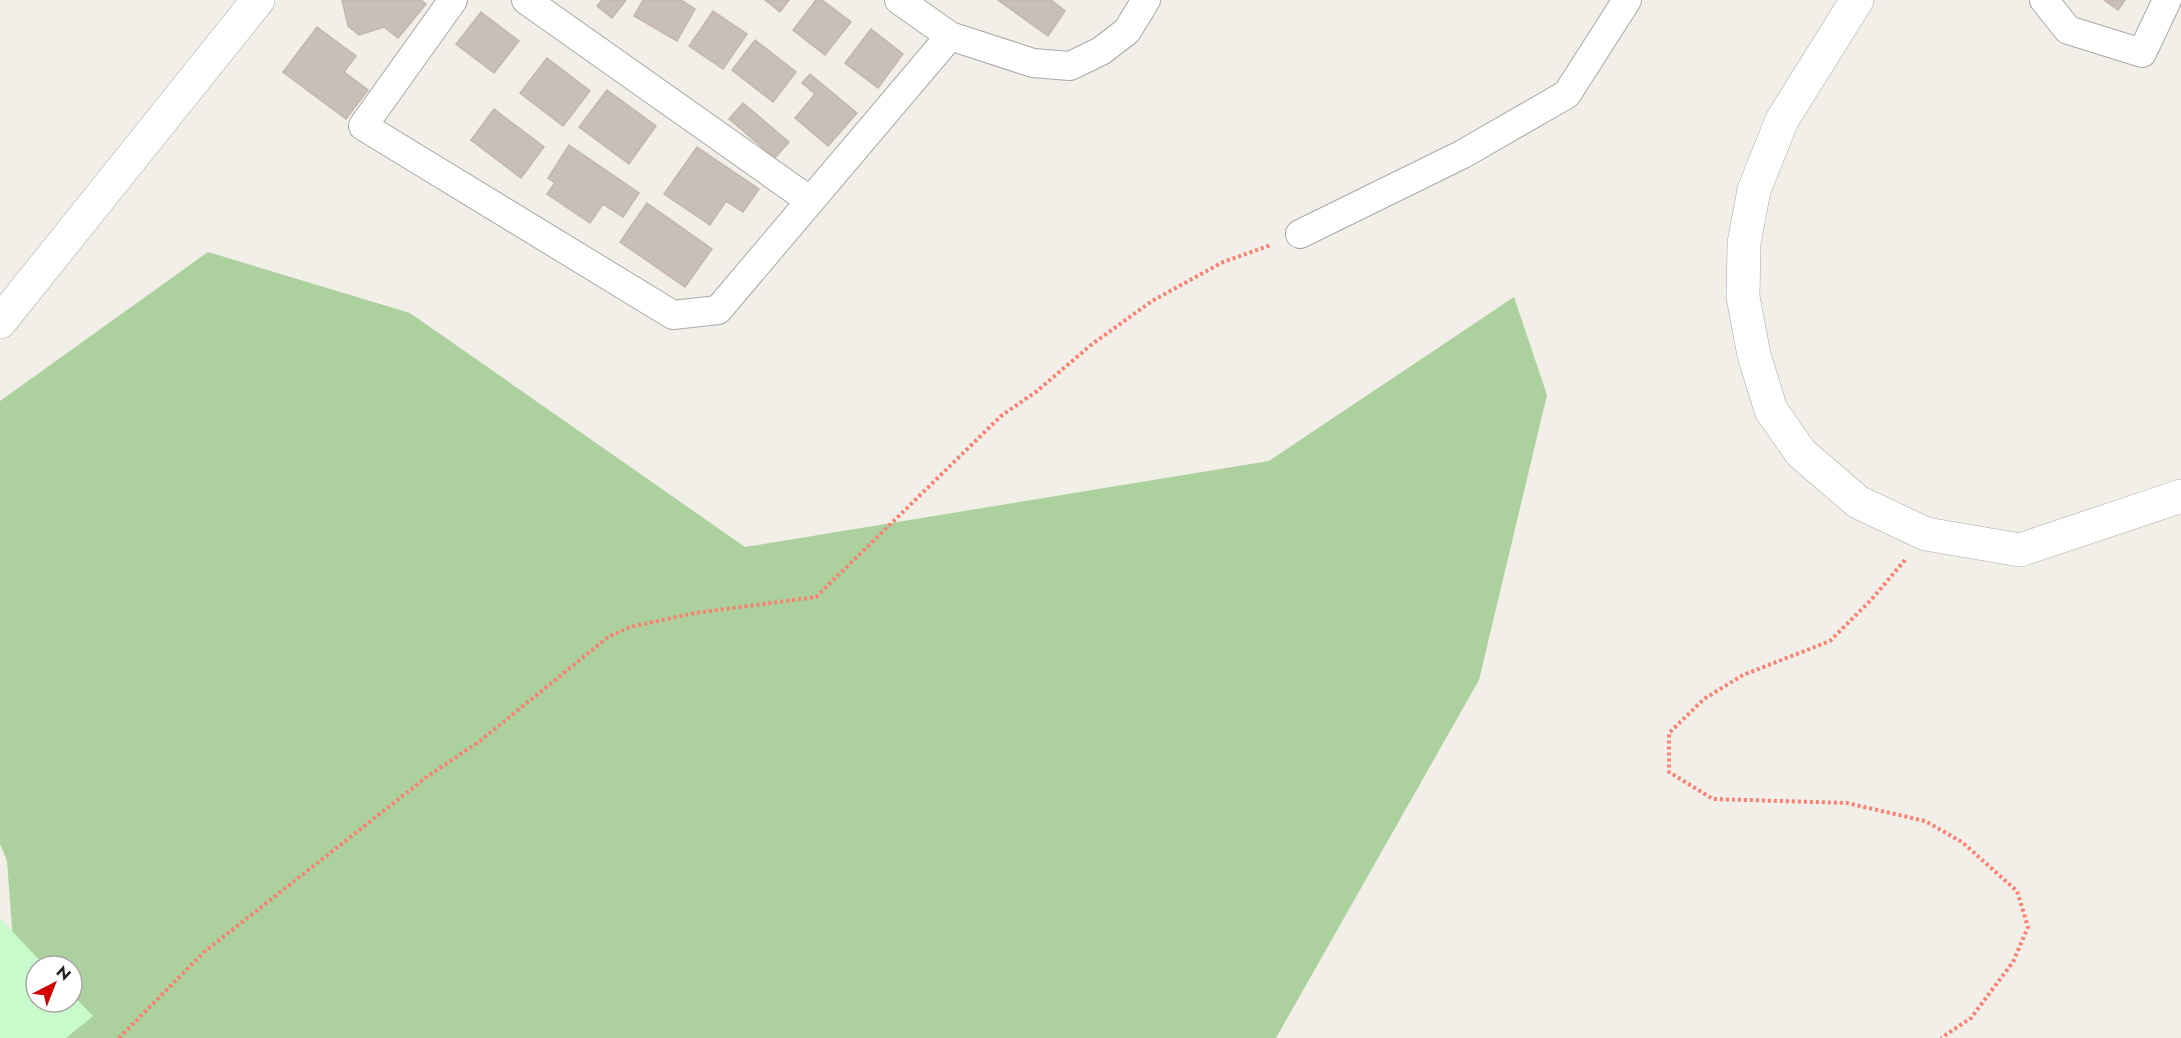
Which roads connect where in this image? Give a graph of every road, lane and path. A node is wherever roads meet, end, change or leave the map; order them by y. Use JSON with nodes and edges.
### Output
{"nodes":[{"id":1,"x":258,"y":0,"type":"edge"},
{"id":2,"x":453,"y":0,"type":"edge"},
{"id":3,"x":526,"y":0,"type":"edge"},
{"id":4,"x":899,"y":0,"type":"edge"},
{"id":5,"x":1146,"y":0,"type":"edge"},
{"id":6,"x":1627,"y":0,"type":"edge"},
{"id":7,"x":1857,"y":0,"type":"edge"},
{"id":8,"x":2044,"y":0,"type":"edge"},
{"id":9,"x":2167,"y":0,"type":"edge"},
{"id":10,"x":950,"y":36,"type":"junction"},
{"id":11,"x":809,"y":200,"type":"junction"},
{"id":12,"x":1300,"y":234,"type":"joint"},
{"id":13,"x":0,"y":322,"type":"edge"},
{"id":14,"x":2181,"y":496,"type":"edge"},
{"id":15,"x":1926,"y":534,"type":"junction"},
{"id":16,"x":119,"y":1038,"type":"edge"},
{"id":17,"x":1941,"y":1038,"type":"edge"}],
"edges":[{"from":1,"to":13,"type":"street"},
{"from":2,"to":11,"type":"street"},
{"from":3,"to":11,"type":"street"},
{"from":4,"to":10,"type":"street"},
{"from":5,"to":10,"type":"street"},
{"from":6,"to":12,"type":"street"},
{"from":7,"to":15,"type":"street"},
{"from":8,"to":9,"type":"street"},
{"from":10,"to":11,"type":"street"},
{"from":12,"to":16,"type":"path"},
{"from":14,"to":15,"type":"street"},
{"from":15,"to":17,"type":"path"}]}
